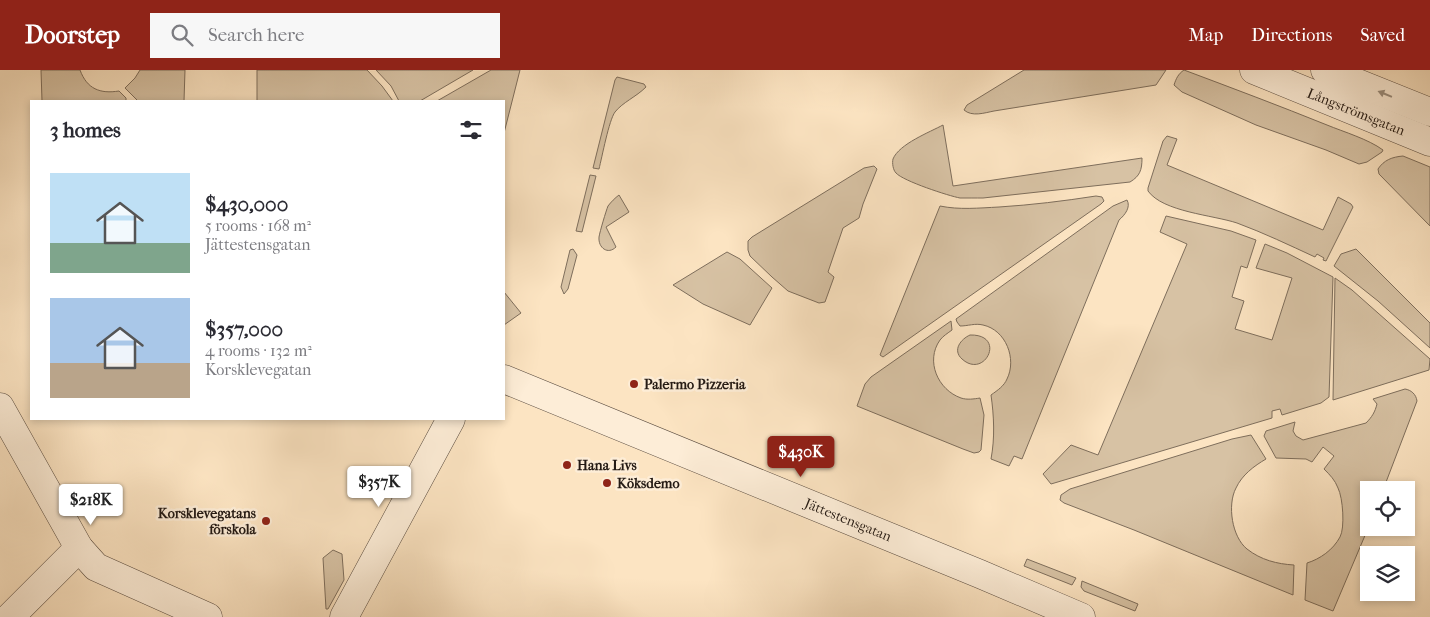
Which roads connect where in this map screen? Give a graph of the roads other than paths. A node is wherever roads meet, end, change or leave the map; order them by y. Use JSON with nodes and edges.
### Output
{"nodes":[{"id":1,"x":1254,"y":70,"type":"edge"},
{"id":2,"x":1325,"y":70,"type":"edge"},
{"id":3,"x":1430,"y":112,"type":"edge"},
{"id":4,"x":1430,"y":142,"type":"edge"},
{"id":5,"x":505,"y":379,"type":"edge"},
{"id":6,"x":0,"y":407,"type":"edge"},
{"id":7,"x":451,"y":420,"type":"edge"},
{"id":8,"x":79,"y":548,"type":"junction"},
{"id":9,"x":10,"y":617,"type":"edge"},
{"id":10,"x":208,"y":617,"type":"edge"},
{"id":11,"x":344,"y":617,"type":"edge"},
{"id":12,"x":1081,"y":617,"type":"edge"}],
"edges":[{"from":1,"to":4,"type":"street","name":"Långströmsgatan"},
{"from":3,"to":2,"type":"street","name":"Långströmsgatan","one_way":true},
{"from":5,"to":12,"type":"street","name":"Jättestensgatan"},
{"from":6,"to":8,"type":"street"},
{"from":7,"to":11,"type":"street"},
{"from":8,"to":9,"type":"street"},
{"from":8,"to":10,"type":"street"}]}
